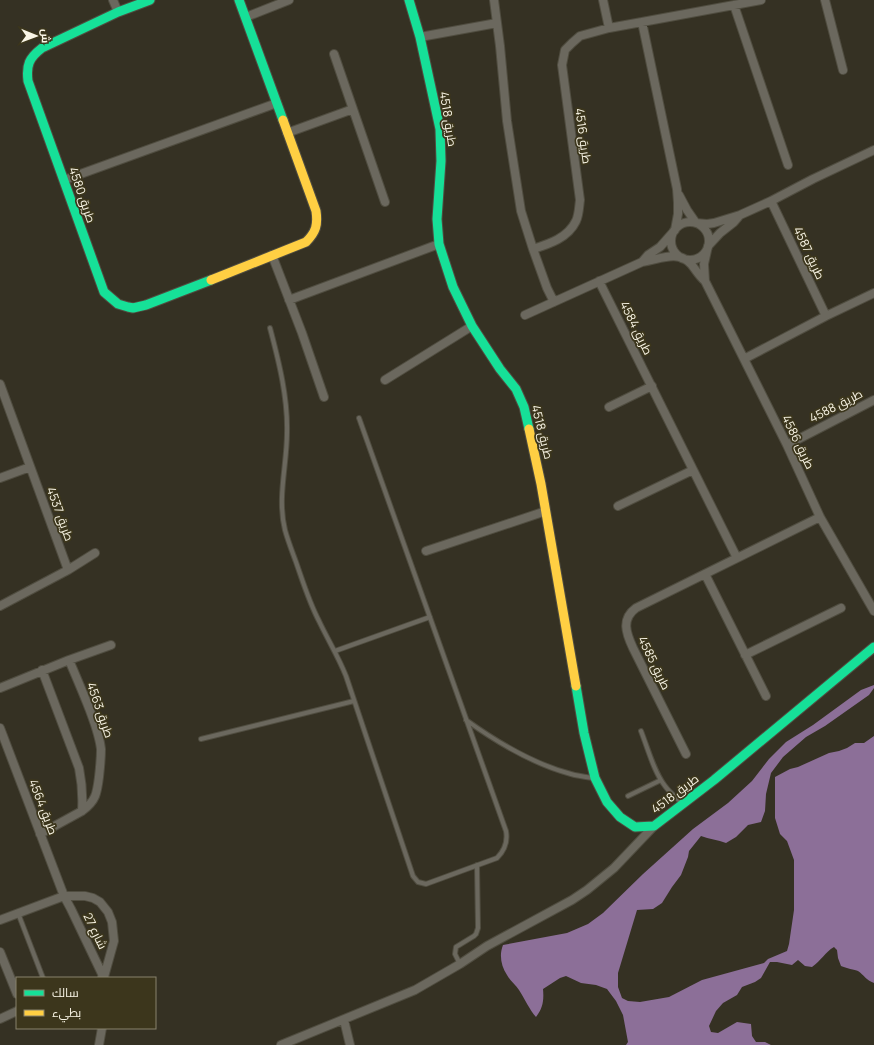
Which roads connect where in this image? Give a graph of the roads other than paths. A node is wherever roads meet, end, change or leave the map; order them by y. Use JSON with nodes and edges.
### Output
{"nodes":[{"id":1,"x":113,"y":0,"type":"edge"},
{"id":2,"x":150,"y":0,"type":"edge"},
{"id":3,"x":239,"y":0,"type":"edge"},
{"id":4,"x":289,"y":0,"type":"edge"},
{"id":5,"x":409,"y":0,"type":"edge"},
{"id":6,"x":494,"y":0,"type":"edge"},
{"id":7,"x":603,"y":0,"type":"edge"},
{"id":8,"x":761,"y":0,"type":"edge"},
{"id":9,"x":825,"y":0,"type":"edge"},
{"id":10,"x":734,"y":5,"type":"junction"},
{"id":11,"x":118,"y":12,"type":"junction"},
{"id":12,"x":246,"y":17,"type":"junction"},
{"id":13,"x":642,"y":22,"type":"junction"},
{"id":14,"x":497,"y":23,"type":"junction"},
{"id":15,"x":609,"y":28,"type":"junction"},
{"id":16,"x":420,"y":37,"type":"junction"},
{"id":17,"x":334,"y":54,"type":"dead end"},
{"id":18,"x":843,"y":70,"type":"dead end"},
{"id":19,"x":276,"y":103,"type":"junction"},
{"id":20,"x":352,"y":109,"type":"junction"},
{"id":21,"x":287,"y":133,"type":"junction"},
{"id":22,"x":874,"y":150,"type":"edge"},
{"id":23,"x":788,"y":165,"type":"dead end"},
{"id":24,"x":64,"y":180,"type":"junction"},
{"id":25,"x":677,"y":189,"type":"junction"},
{"id":26,"x":771,"y":200,"type":"junction"},
{"id":27,"x":385,"y":202,"type":"dead end"},
{"id":28,"x":740,"y":215,"type":"junction"},
{"id":29,"x":696,"y":223,"type":"junction"},
{"id":30,"x":675,"y":230,"type":"junction"},
{"id":31,"x":439,"y":244,"type":"junction"},
{"id":32,"x":708,"y":246,"type":"junction"},
{"id":33,"x":533,"y":249,"type":"junction"},
{"id":34,"x":272,"y":255,"type":"junction"},
{"id":35,"x":685,"y":259,"type":"junction"},
{"id":36,"x":642,"y":262,"type":"junction"},
{"id":37,"x":599,"y":281,"type":"junction"},
{"id":38,"x":705,"y":281,"type":"junction"},
{"id":39,"x":874,"y":292,"type":"edge"},
{"id":40,"x":289,"y":300,"type":"junction"},
{"id":41,"x":554,"y":302,"type":"junction"},
{"id":42,"x":525,"y":315,"type":"dead end"},
{"id":43,"x":826,"y":316,"type":"junction"},
{"id":44,"x":472,"y":326,"type":"junction"},
{"id":45,"x":270,"y":328,"type":"dead end"},
{"id":46,"x":744,"y":359,"type":"junction"},
{"id":47,"x":385,"y":380,"type":"dead end"},
{"id":48,"x":0,"y":384,"type":"edge"},
{"id":49,"x":652,"y":386,"type":"junction"},
{"id":50,"x":324,"y":397,"type":"dead end"},
{"id":51,"x":873,"y":404,"type":"edge"},
{"id":52,"x":609,"y":407,"type":"dead end"},
{"id":53,"x":359,"y":418,"type":"dead end"},
{"id":54,"x":787,"y":445,"type":"junction"},
{"id":55,"x":30,"y":467,"type":"junction"},
{"id":56,"x":693,"y":470,"type":"junction"},
{"id":57,"x":0,"y":478,"type":"edge"},
{"id":58,"x":618,"y":506,"type":"dead end"},
{"id":59,"x":546,"y":511,"type":"junction"},
{"id":60,"x":820,"y":517,"type":"junction"},
{"id":61,"x":426,"y":551,"type":"dead end"},
{"id":62,"x":95,"y":553,"type":"dead end"},
{"id":63,"x":737,"y":558,"type":"junction"},
{"id":64,"x":68,"y":570,"type":"junction"},
{"id":65,"x":705,"y":574,"type":"junction"},
{"id":66,"x":0,"y":606,"type":"edge"},
{"id":67,"x":841,"y":608,"type":"dead end"},
{"id":68,"x":874,"y":611,"type":"edge"},
{"id":69,"x":430,"y":617,"type":"junction"},
{"id":70,"x":111,"y":644,"type":"dead end"},
{"id":71,"x":874,"y":647,"type":"edge"},
{"id":72,"x":335,"y":651,"type":"junction"},
{"id":73,"x":746,"y":655,"type":"junction"},
{"id":74,"x":69,"y":660,"type":"junction"},
{"id":75,"x":42,"y":670,"type":"junction"},
{"id":76,"x":0,"y":688,"type":"edge"},
{"id":77,"x":766,"y":696,"type":"dead end"},
{"id":78,"x":354,"y":701,"type":"junction"},
{"id":79,"x":466,"y":720,"type":"junction"},
{"id":80,"x":0,"y":728,"type":"edge"},
{"id":81,"x":641,"y":731,"type":"dead end"},
{"id":82,"x":201,"y":739,"type":"dead end"},
{"id":83,"x":686,"y":754,"type":"dead end"},
{"id":84,"x":595,"y":778,"type":"junction"},
{"id":85,"x":661,"y":780,"type":"junction"},
{"id":86,"x":628,"y":796,"type":"dead end"},
{"id":87,"x":684,"y":804,"type":"junction"},
{"id":88,"x":82,"y":811,"type":"junction"},
{"id":89,"x":654,"y":826,"type":"junction"},
{"id":90,"x":40,"y":834,"type":"junction"},
{"id":91,"x":477,"y":865,"type":"junction"},
{"id":92,"x":64,"y":896,"type":"junction"},
{"id":93,"x":18,"y":913,"type":"junction"},
{"id":94,"x":0,"y":920,"type":"edge"},
{"id":95,"x":0,"y":952,"type":"edge"},
{"id":96,"x":460,"y":964,"type":"junction"},
{"id":97,"x":43,"y":977,"type":"edge"},
{"id":98,"x":103,"y":977,"type":"edge"},
{"id":99,"x":103,"y":977,"type":"edge"},
{"id":100,"x":16,"y":992,"type":"edge"},
{"id":101,"x":16,"y":1011,"type":"edge"},
{"id":102,"x":0,"y":1019,"type":"edge"},
{"id":103,"x":344,"y":1020,"type":"junction"},
{"id":104,"x":102,"y":1029,"type":"edge"},
{"id":105,"x":99,"y":1045,"type":"edge"},
{"id":106,"x":281,"y":1045,"type":"edge"},
{"id":107,"x":350,"y":1045,"type":"edge"}],
"edges":[{"from":1,"to":11,"type":"street"},
{"from":2,"to":11,"type":"street","name":"طريق 4580"},
{"from":3,"to":12,"type":"street","name":"طريق 4580"},
{"from":4,"to":12,"type":"street"},
{"from":5,"to":16,"type":"street","name":"طريق 4518"},
{"from":6,"to":14,"type":"street"},
{"from":7,"to":15,"type":"street"},
{"from":8,"to":10,"type":"street","name":"طريق 4516"},
{"from":9,"to":18,"type":"street"},
{"from":10,"to":13,"type":"street","name":"طريق 4516"},
{"from":10,"to":23,"type":"street"},
{"from":11,"to":24,"type":"street","name":"طريق 4580"},
{"from":12,"to":19,"type":"street","name":"طريق 4580"},
{"from":13,"to":15,"type":"street","name":"طريق 4516"},
{"from":13,"to":25,"type":"street"},
{"from":14,"to":16,"type":"street"},
{"from":14,"to":33,"type":"street"},
{"from":15,"to":33,"type":"street","name":"طريق 4516"},
{"from":16,"to":31,"type":"street","name":"طريق 4518"},
{"from":17,"to":20,"type":"street"},
{"from":19,"to":21,"type":"street","name":"طريق 4580"},
{"from":19,"to":24,"type":"street"},
{"from":20,"to":21,"type":"street"},
{"from":20,"to":27,"type":"street"},
{"from":21,"to":34,"type":"street","name":"طريق 4580"},
{"from":22,"to":26,"type":"street"},
{"from":24,"to":34,"type":"street","name":"طريق 4580"},
{"from":25,"to":29,"type":"street"},
{"from":25,"to":30,"type":"street"},
{"from":26,"to":28,"type":"street"},
{"from":26,"to":43,"type":"street","name":"طريق 4587"},
{"from":28,"to":29,"type":"street"},
{"from":28,"to":32,"type":"street"},
{"from":29,"to":30,"type":"street"},
{"from":29,"to":32,"type":"street"},
{"from":30,"to":35,"type":"street"},
{"from":30,"to":36,"type":"street"},
{"from":31,"to":40,"type":"street"},
{"from":31,"to":44,"type":"street","name":"طريق 4518"},
{"from":32,"to":35,"type":"street"},
{"from":32,"to":38,"type":"street","name":"طريق 4586"},
{"from":33,"to":41,"type":"street"},
{"from":34,"to":40,"type":"street"},
{"from":35,"to":36,"type":"street"},
{"from":35,"to":38,"type":"street","name":"طريق 4586"},
{"from":36,"to":37,"type":"street"},
{"from":37,"to":41,"type":"street"},
{"from":37,"to":49,"type":"street","name":"طريق 4584"},
{"from":38,"to":46,"type":"street","name":"طريق 4586"},
{"from":39,"to":43,"type":"street"},
{"from":40,"to":50,"type":"street"},
{"from":41,"to":42,"type":"street"},
{"from":43,"to":46,"type":"street"},
{"from":44,"to":47,"type":"street"},
{"from":44,"to":59,"type":"street","name":"طريق 4518"},
{"from":45,"to":72,"type":"lane"},
{"from":46,"to":54,"type":"street","name":"طريق 4586"},
{"from":48,"to":55,"type":"street","name":"طريق 4537"},
{"from":49,"to":52,"type":"street"},
{"from":49,"to":56,"type":"street","name":"طريق 4584"},
{"from":51,"to":54,"type":"street","name":"طريق 4588"},
{"from":53,"to":69,"type":"lane"},
{"from":54,"to":60,"type":"street","name":"طريق 4586"},
{"from":55,"to":57,"type":"street"},
{"from":55,"to":64,"type":"street","name":"طريق 4537"},
{"from":56,"to":58,"type":"street"},
{"from":56,"to":63,"type":"street","name":"طريق 4584"},
{"from":59,"to":61,"type":"street"},
{"from":59,"to":84,"type":"street","name":"طريق 4518"},
{"from":60,"to":63,"type":"street","name":"طريق 4585"},
{"from":60,"to":68,"type":"street","name":"طريق 4586"},
{"from":62,"to":64,"type":"street"},
{"from":63,"to":65,"type":"street","name":"طريق 4585"},
{"from":64,"to":66,"type":"street"},
{"from":65,"to":73,"type":"street"},
{"from":65,"to":83,"type":"street","name":"طريق 4585"},
{"from":67,"to":73,"type":"street"},
{"from":69,"to":72,"type":"lane"},
{"from":69,"to":79,"type":"lane"},
{"from":70,"to":74,"type":"street"},
{"from":71,"to":87,"type":"street","name":"طريق 4518"},
{"from":72,"to":78,"type":"lane"},
{"from":73,"to":77,"type":"street"},
{"from":74,"to":75,"type":"street"},
{"from":74,"to":88,"type":"street","name":"طريق 4563"},
{"from":75,"to":76,"type":"street"},
{"from":75,"to":88,"type":"street"},
{"from":78,"to":82,"type":"lane"},
{"from":78,"to":91,"type":"lane"},
{"from":79,"to":84,"type":"lane"},
{"from":79,"to":91,"type":"lane"},
{"from":80,"to":90,"type":"street","name":"طريق 4564"},
{"from":81,"to":85,"type":"lane"},
{"from":84,"to":89,"type":"street","name":"طريق 4518"},
{"from":85,"to":86,"type":"lane"},
{"from":85,"to":87,"type":"lane"},
{"from":87,"to":89,"type":"street","name":"طريق 4518"},
{"from":88,"to":90,"type":"street","name":"طريق 4563"},
{"from":89,"to":96,"type":"street"},
{"from":90,"to":92,"type":"street","name":"طريق 4564"},
{"from":91,"to":96,"type":"lane"},
{"from":92,"to":93,"type":"street"},
{"from":92,"to":98,"type":"street","name":"شارع 27"},
{"from":92,"to":99,"type":"street"},
{"from":93,"to":94,"type":"street"},
{"from":93,"to":97,"type":"lane"},
{"from":95,"to":100,"type":"street"},
{"from":96,"to":103,"type":"street"},
{"from":101,"to":102,"type":"street"},
{"from":103,"to":106,"type":"street"},
{"from":103,"to":107,"type":"street"},
{"from":104,"to":105,"type":"street"}]}
